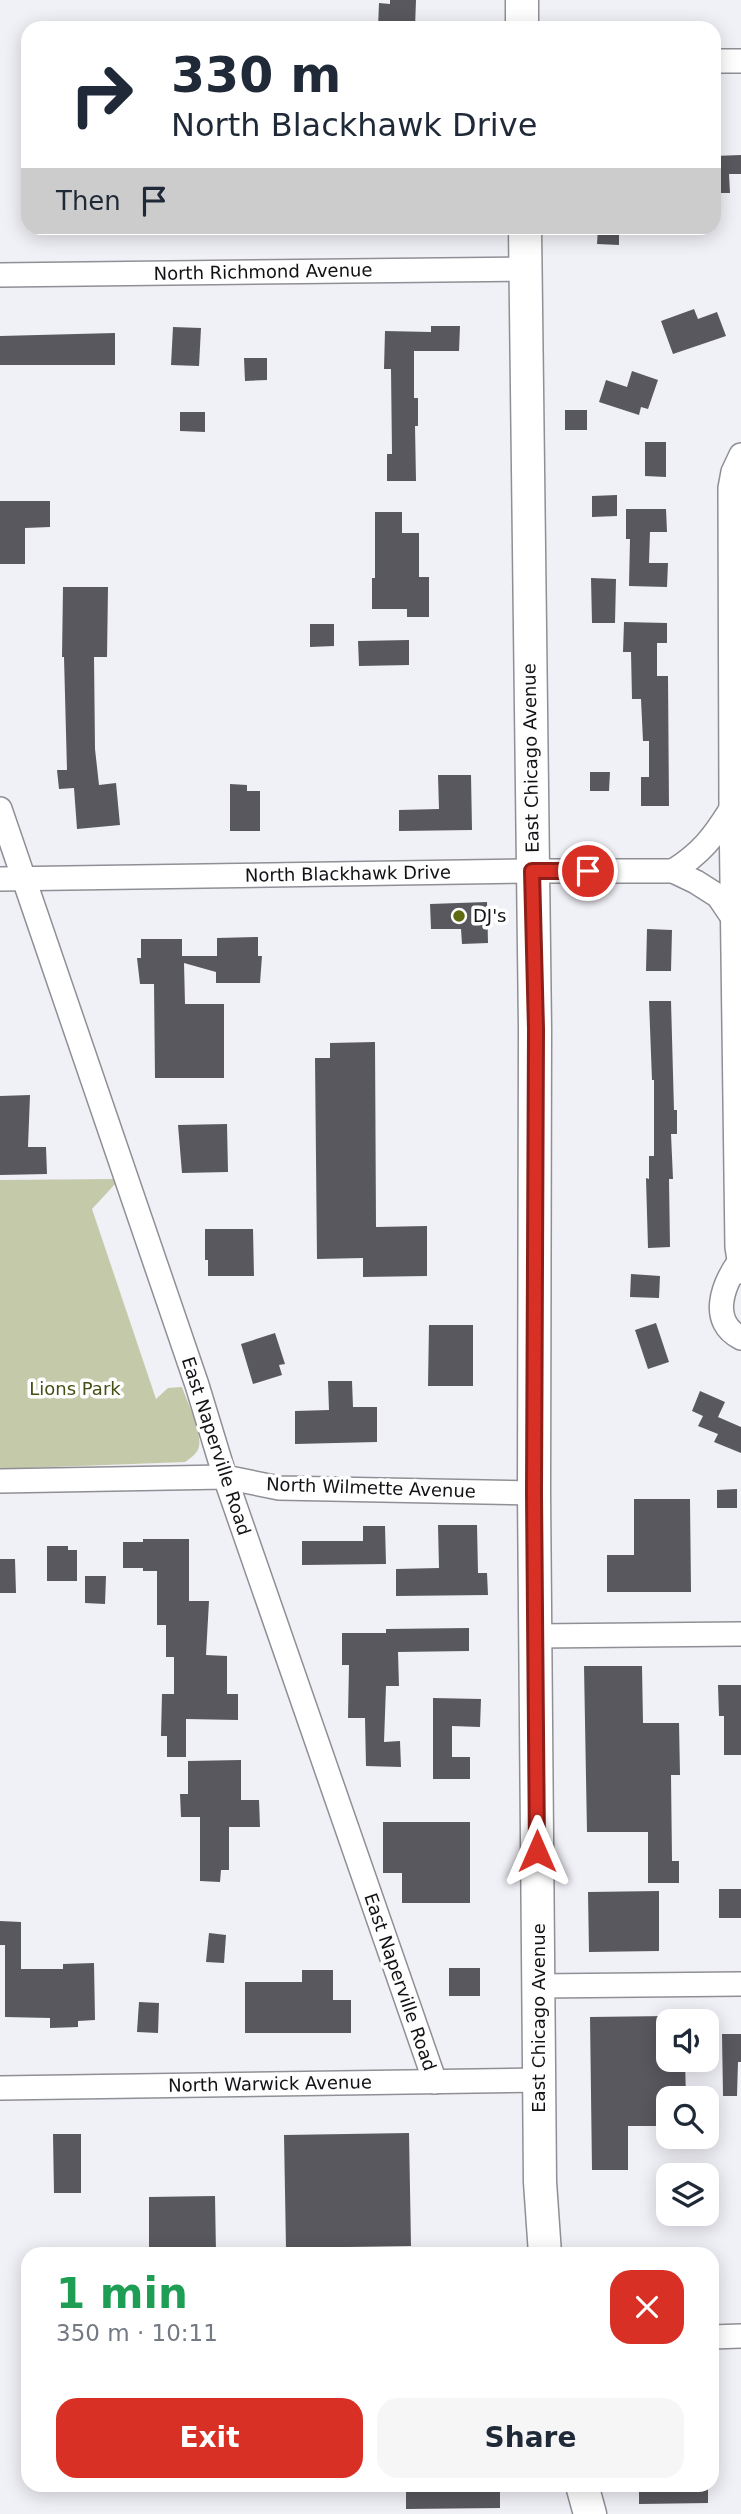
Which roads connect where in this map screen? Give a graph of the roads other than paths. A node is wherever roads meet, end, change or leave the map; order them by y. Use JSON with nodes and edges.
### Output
{"nodes":[{"id":1,"x":522,"y":0,"type":"edge"},
{"id":2,"x":522,"y":21,"type":"edge"},
{"id":3,"x":721,"y":61,"type":"edge"},
{"id":4,"x":741,"y":61,"type":"edge"},
{"id":5,"x":524,"y":235,"type":"edge"},
{"id":6,"x":525,"y":269,"type":"junction"},
{"id":7,"x":0,"y":275,"type":"edge"},
{"id":8,"x":741,"y":455,"type":"edge"},
{"id":9,"x":736,"y":677,"type":"edge"},
{"id":10,"x":736,"y":771,"type":"edge"},
{"id":11,"x":0,"y":809,"type":"edge"},
{"id":12,"x":731,"y":810,"type":"junction"},
{"id":13,"x":532,"y":871,"type":"junction"},
{"id":14,"x":673,"y":871,"type":"junction"},
{"id":15,"x":24,"y":878,"type":"junction"},
{"id":16,"x":0,"y":879,"type":"edge"},
{"id":17,"x":733,"y":918,"type":"junction"},
{"id":18,"x":737,"y":971,"type":"edge"},
{"id":19,"x":738,"y":1071,"type":"edge"},
{"id":20,"x":740,"y":1267,"type":"edge"},
{"id":21,"x":741,"y":1338,"type":"edge"},
{"id":22,"x":225,"y":1477,"type":"junction"},
{"id":23,"x":0,"y":1481,"type":"edge"},
{"id":24,"x":534,"y":1493,"type":"junction"},
{"id":25,"x":741,"y":1634,"type":"edge"},
{"id":26,"x":536,"y":1636,"type":"junction"},
{"id":27,"x":741,"y":1984,"type":"edge"},
{"id":28,"x":538,"y":1986,"type":"junction"},
{"id":29,"x":540,"y":2080,"type":"junction"},
{"id":30,"x":435,"y":2082,"type":"junction"},
{"id":31,"x":0,"y":2088,"type":"edge"},
{"id":32,"x":545,"y":2247,"type":"edge"},
{"id":33,"x":741,"y":2336,"type":"edge"},
{"id":34,"x":719,"y":2337,"type":"edge"},
{"id":35,"x":584,"y":2492,"type":"edge"},
{"id":36,"x":590,"y":2514,"type":"edge"}],
"edges":[{"from":1,"to":2,"type":"main road"},
{"from":3,"to":4,"type":"street"},
{"from":5,"to":6,"type":"main road","name":"East Chicago Avenue"},
{"from":6,"to":7,"type":"street","name":"North Richmond Avenue"},
{"from":6,"to":13,"type":"main road","name":"East Chicago Avenue"},
{"from":8,"to":9,"type":"street"},
{"from":9,"to":10,"type":"street"},
{"from":10,"to":12,"type":"street"},
{"from":11,"to":15,"type":"street","name":"East Naperville Road"},
{"from":12,"to":14,"type":"street"},
{"from":12,"to":17,"type":"street"},
{"from":13,"to":14,"type":"street","name":"North Blackhawk Drive"},
{"from":13,"to":15,"type":"street","name":"North Blackhawk Drive"},
{"from":13,"to":24,"type":"main road","name":"East Chicago Avenue"},
{"from":14,"to":17,"type":"street","name":"North Blackhawk Drive"},
{"from":15,"to":16,"type":"street","name":"North Blackhawk Drive"},
{"from":15,"to":22,"type":"street","name":"East Naperville Road"},
{"from":17,"to":18,"type":"street"},
{"from":18,"to":19,"type":"street"},
{"from":19,"to":20,"type":"street"},
{"from":20,"to":21,"type":"street"},
{"from":22,"to":23,"type":"street","name":"North Wilmette Avenue"},
{"from":22,"to":24,"type":"street","name":"North Wilmette Avenue"},
{"from":22,"to":30,"type":"street","name":"East Naperville Road"},
{"from":24,"to":26,"type":"main road","name":"East Chicago Avenue"},
{"from":25,"to":26,"type":"street"},
{"from":26,"to":28,"type":"main road","name":"East Chicago Avenue"},
{"from":27,"to":28,"type":"street"},
{"from":28,"to":29,"type":"main road","name":"East Chicago Avenue"},
{"from":29,"to":30,"type":"street","name":"North Warwick Avenue"},
{"from":29,"to":32,"type":"main road","name":"East Chicago Avenue"},
{"from":30,"to":31,"type":"street","name":"North Warwick Avenue"},
{"from":33,"to":34,"type":"street"},
{"from":35,"to":36,"type":"main road"}]}
